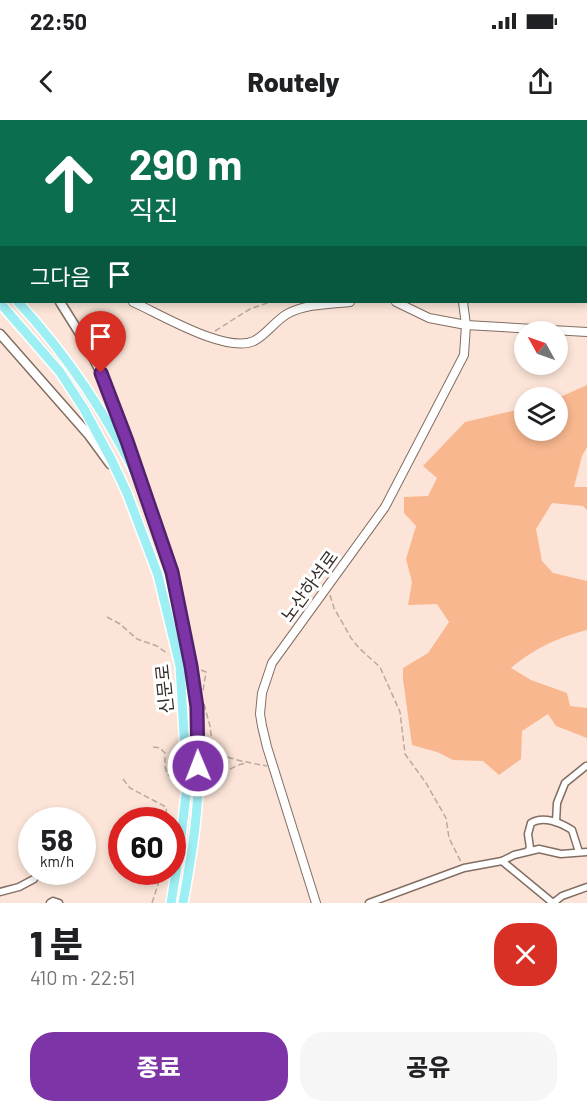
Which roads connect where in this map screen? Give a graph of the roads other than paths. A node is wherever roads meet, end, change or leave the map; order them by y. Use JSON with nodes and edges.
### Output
{"nodes":[{"id":1,"x":61,"y":303,"type":"edge"},
{"id":2,"x":135,"y":303,"type":"edge"},
{"id":3,"x":342,"y":303,"type":"edge"},
{"id":4,"x":398,"y":303,"type":"edge"},
{"id":5,"x":464,"y":303,"type":"edge"},
{"id":6,"x":20,"y":304,"type":"edge"},
{"id":7,"x":3,"y":305,"type":"edge"},
{"id":8,"x":466,"y":325,"type":"junction"},
{"id":9,"x":587,"y":332,"type":"edge"},
{"id":10,"x":0,"y":334,"type":"edge"},
{"id":11,"x":120,"y":480,"type":"junction"},
{"id":12,"x":142,"y":487,"type":"junction"},
{"id":13,"x":586,"y":766,"type":"edge"},
{"id":14,"x":556,"y":822,"type":"junction"},
{"id":15,"x":528,"y":851,"type":"junction"},
{"id":16,"x":579,"y":852,"type":"junction"},
{"id":17,"x":587,"y":852,"type":"edge"},
{"id":18,"x":502,"y":861,"type":"junction"},
{"id":19,"x":23,"y":885,"type":"edge"},
{"id":20,"x":587,"y":887,"type":"edge"},
{"id":21,"x":0,"y":892,"type":"edge"},
{"id":22,"x":50,"y":903,"type":"edge"},
{"id":23,"x":59,"y":903,"type":"edge"},
{"id":24,"x":171,"y":903,"type":"edge"},
{"id":25,"x":183,"y":903,"type":"edge"},
{"id":26,"x":316,"y":903,"type":"edge"},
{"id":27,"x":369,"y":903,"type":"edge"},
{"id":28,"x":553,"y":903,"type":"edge"}],
"edges":[{"from":1,"to":12,"type":"main road"},
{"from":2,"to":3,"type":"street"},
{"from":4,"to":8,"type":"street"},
{"from":5,"to":8,"type":"street","name":"노산하석로"},
{"from":6,"to":12,"type":"main road","name":"신문로"},
{"from":7,"to":11,"type":"main road","name":"신문로"},
{"from":8,"to":9,"type":"street"},
{"from":8,"to":26,"type":"street","name":"노산하석로"},
{"from":10,"to":11,"type":"main road"},
{"from":11,"to":24,"type":"main road","name":"신문로"},
{"from":12,"to":25,"type":"main road","name":"신문로"},
{"from":13,"to":14,"type":"street"},
{"from":14,"to":15,"type":"street"},
{"from":14,"to":16,"type":"street"},
{"from":15,"to":16,"type":"street"},
{"from":15,"to":18,"type":"street"},
{"from":16,"to":17,"type":"street"},
{"from":18,"to":27,"type":"street"},
{"from":18,"to":28,"type":"street"},
{"from":19,"to":21,"type":"street"},
{"from":20,"to":28,"type":"street"},
{"from":22,"to":23,"type":"street"}]}
